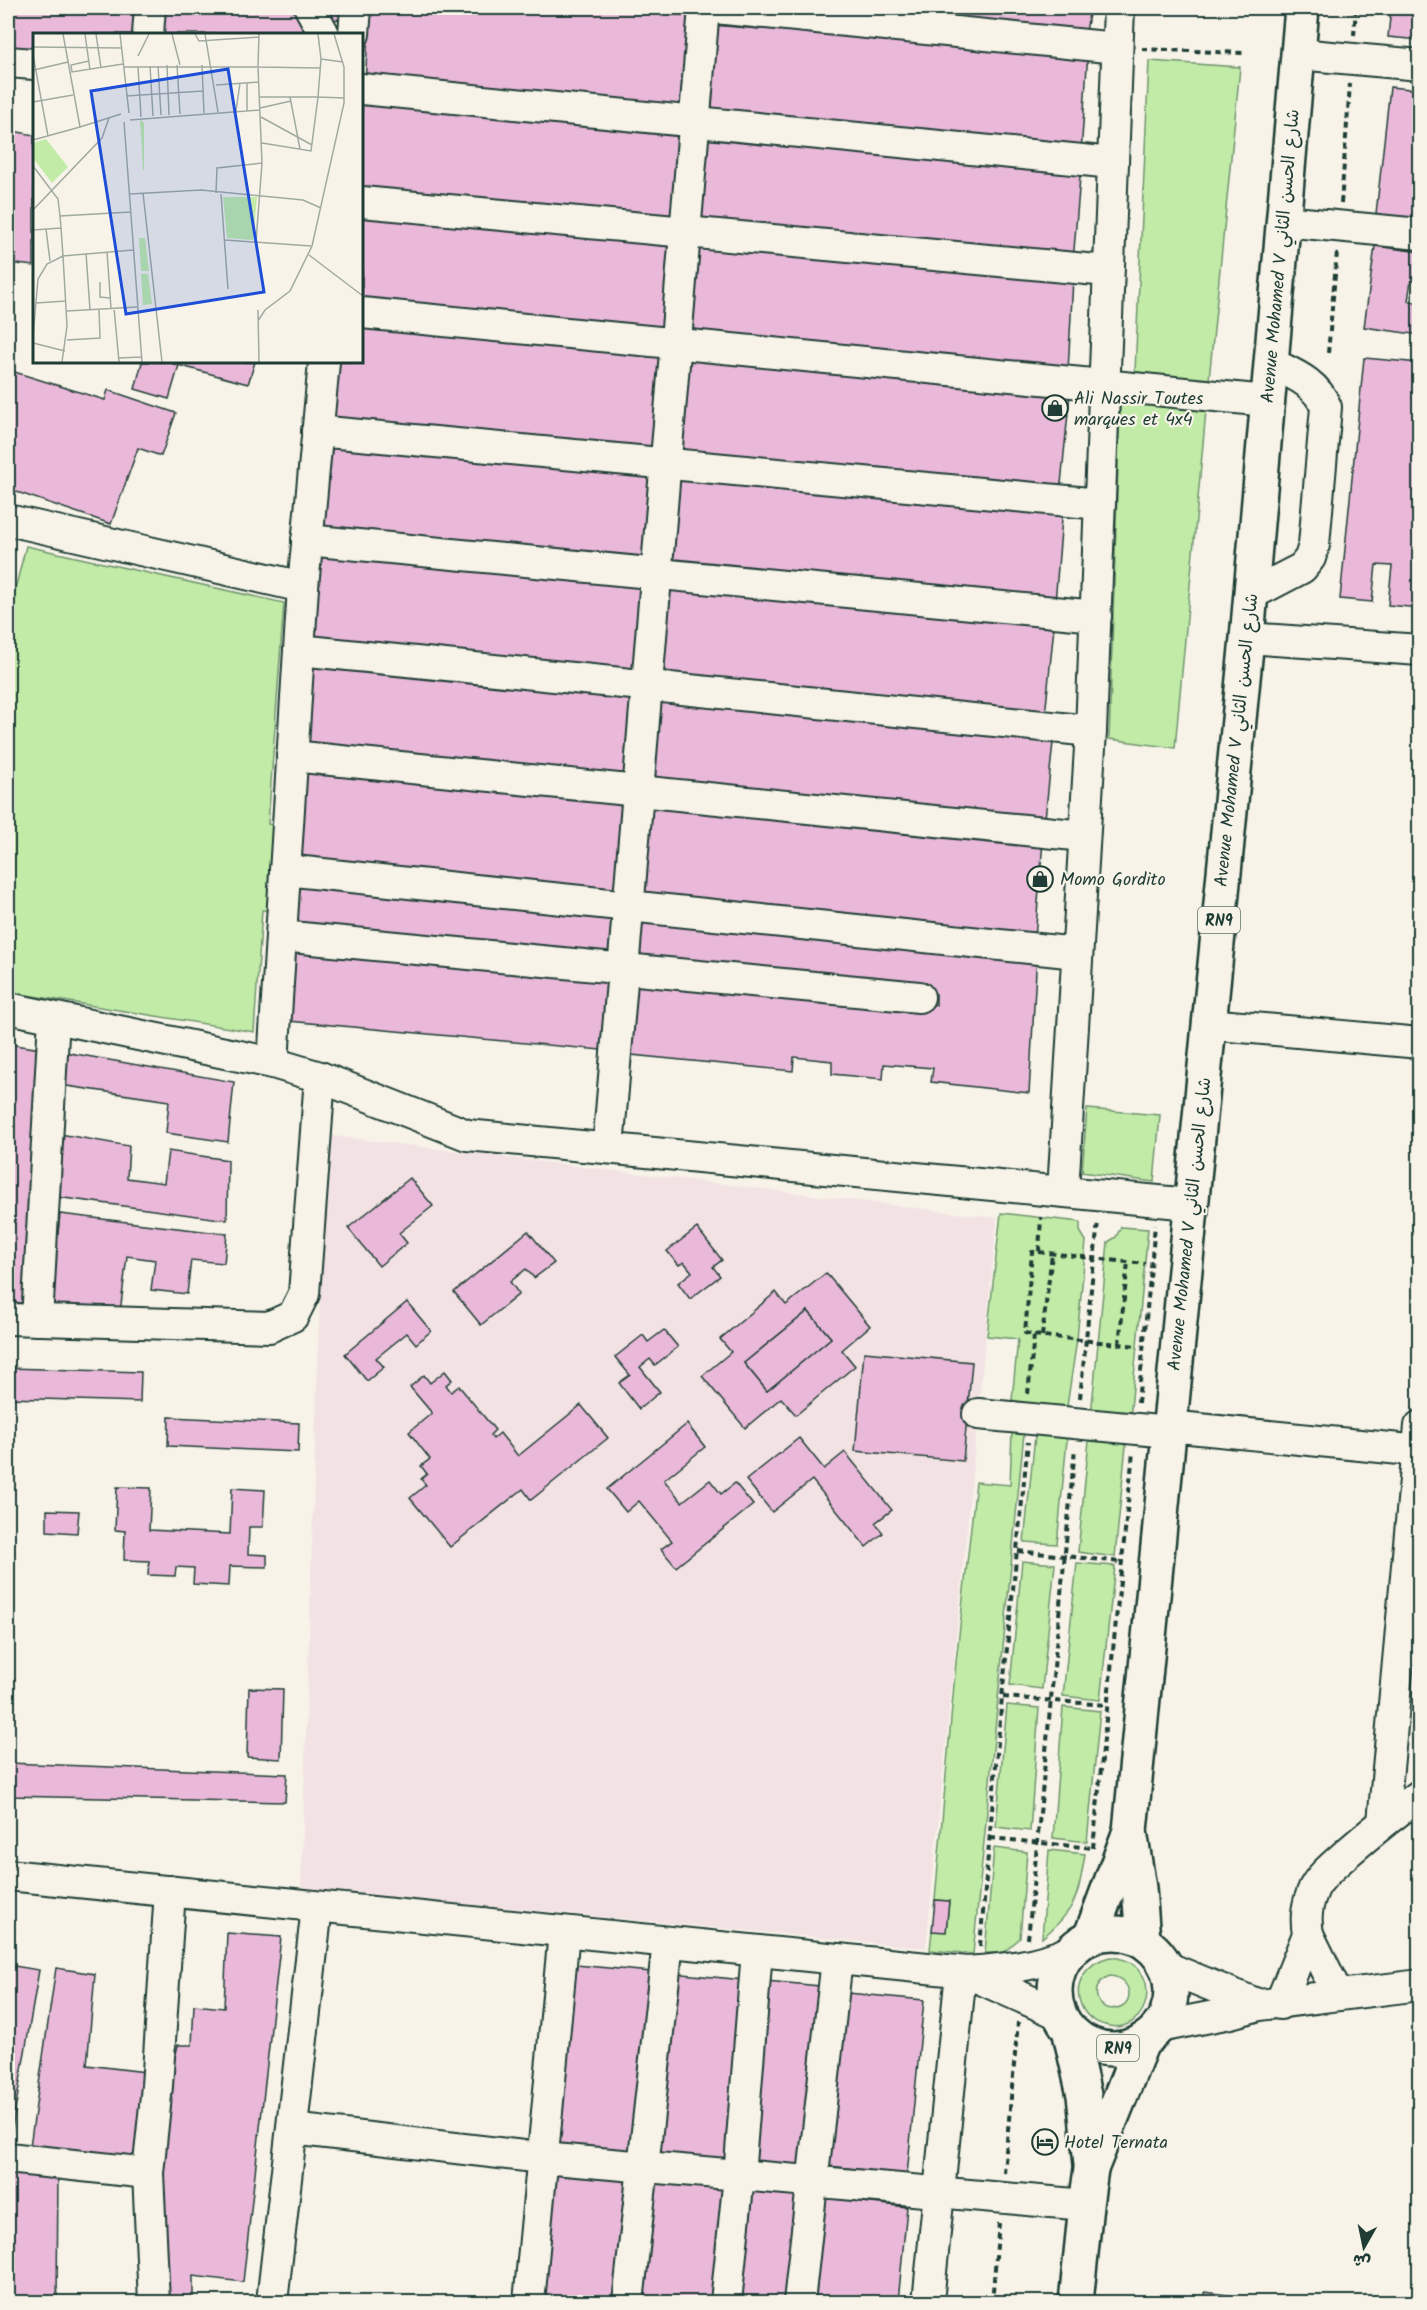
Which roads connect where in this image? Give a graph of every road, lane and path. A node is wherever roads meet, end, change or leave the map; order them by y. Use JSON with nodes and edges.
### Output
{"nodes":[{"id":1,"x":150,"y":8,"type":"edge"},
{"id":2,"x":310,"y":8,"type":"edge"},
{"id":3,"x":356,"y":8,"type":"edge"},
{"id":4,"x":704,"y":8,"type":"edge"},
{"id":5,"x":715,"y":8,"type":"edge"},
{"id":6,"x":1119,"y":8,"type":"edge"},
{"id":7,"x":1302,"y":8,"type":"edge"},
{"id":8,"x":1356,"y":8,"type":"edge"},
{"id":9,"x":148,"y":33,"type":"edge"},
{"id":10,"x":323,"y":33,"type":"edge"},
{"id":11,"x":354,"y":33,"type":"edge"},
{"id":12,"x":1118,"y":48,"type":"junction"},
{"id":13,"x":1243,"y":53,"type":"dead end"},
{"id":14,"x":1298,"y":54,"type":"junction"},
{"id":15,"x":1352,"y":59,"type":"junction"},
{"id":16,"x":8,"y":62,"type":"edge"},
{"id":17,"x":33,"y":64,"type":"edge"},
{"id":18,"x":1419,"y":65,"type":"edge"},
{"id":19,"x":363,"y":89,"type":"edge"},
{"id":20,"x":694,"y":122,"type":"junction"},
{"id":21,"x":1113,"y":163,"type":"junction"},
{"id":22,"x":363,"y":202,"type":"edge"},
{"id":23,"x":1282,"y":221,"type":"junction"},
{"id":24,"x":1340,"y":227,"type":"junction"},
{"id":25,"x":685,"y":232,"type":"junction"},
{"id":26,"x":1419,"y":234,"type":"edge"},
{"id":27,"x":1108,"y":271,"type":"junction"},
{"id":28,"x":363,"y":314,"type":"edge"},
{"id":29,"x":676,"y":344,"type":"junction"},
{"id":30,"x":1328,"y":353,"type":"dead end"},
{"id":31,"x":324,"y":363,"type":"edge"},
{"id":32,"x":1271,"y":363,"type":"junction"},
{"id":33,"x":1103,"y":384,"type":"junction"},
{"id":34,"x":1267,"y":401,"type":"junction"},
{"id":35,"x":317,"y":431,"type":"junction"},
{"id":36,"x":666,"y":464,"type":"junction"},
{"id":37,"x":1100,"y":504,"type":"junction"},
{"id":38,"x":8,"y":520,"type":"edge"},
{"id":39,"x":307,"y":540,"type":"junction"},
{"id":40,"x":656,"y":574,"type":"junction"},
{"id":41,"x":303,"y":587,"type":"junction"},
{"id":42,"x":1250,"y":595,"type":"junction"},
{"id":43,"x":1096,"y":616,"type":"junction"},
{"id":44,"x":1247,"y":638,"type":"junction"},
{"id":45,"x":298,"y":650,"type":"junction"},
{"id":46,"x":1419,"y":651,"type":"edge"},
{"id":47,"x":647,"y":686,"type":"junction"},
{"id":48,"x":1091,"y":731,"type":"junction"},
{"id":49,"x":292,"y":756,"type":"junction"},
{"id":50,"x":638,"y":791,"type":"junction"},
{"id":51,"x":1084,"y":836,"type":"junction"},
{"id":52,"x":285,"y":870,"type":"junction"},
{"id":53,"x":628,"y":906,"type":"junction"},
{"id":54,"x":281,"y":936,"type":"junction"},
{"id":55,"x":1077,"y":953,"type":"junction"},
{"id":56,"x":623,"y":969,"type":"junction"},
{"id":57,"x":919,"y":997,"type":"dead end"},
{"id":58,"x":8,"y":1008,"type":"edge"},
{"id":59,"x":54,"y":1018,"type":"junction"},
{"id":60,"x":1208,"y":1024,"type":"junction"},
{"id":61,"x":1419,"y":1043,"type":"edge"},
{"id":62,"x":273,"y":1064,"type":"junction"},
{"id":63,"x":320,"y":1077,"type":"junction"},
{"id":64,"x":608,"y":1148,"type":"junction"},
{"id":65,"x":1063,"y":1191,"type":"junction"},
{"id":66,"x":1190,"y":1204,"type":"junction"},
{"id":67,"x":1041,"y":1217,"type":"dead end"},
{"id":68,"x":1099,"y":1217,"type":"dead end"},
{"id":69,"x":1144,"y":1223,"type":"dead end"},
{"id":70,"x":1039,"y":1252,"type":"junction"},
{"id":71,"x":1052,"y":1254,"type":"junction"},
{"id":72,"x":1094,"y":1258,"type":"junction"},
{"id":73,"x":1128,"y":1262,"type":"junction"},
{"id":74,"x":1145,"y":1264,"type":"dead end"},
{"id":75,"x":22,"y":1320,"type":"edge"},
{"id":76,"x":1035,"y":1335,"type":"junction"},
{"id":77,"x":1042,"y":1336,"type":"junction"},
{"id":78,"x":1086,"y":1341,"type":"junction"},
{"id":79,"x":1119,"y":1344,"type":"junction"},
{"id":80,"x":1137,"y":1346,"type":"dead end"},
{"id":81,"x":978,"y":1414,"type":"dead end"},
{"id":82,"x":1031,"y":1419,"type":"junction"},
{"id":83,"x":1077,"y":1423,"type":"junction"},
{"id":84,"x":1136,"y":1428,"type":"junction"},
{"id":85,"x":1169,"y":1429,"type":"junction"},
{"id":86,"x":1419,"y":1443,"type":"edge"},
{"id":87,"x":1018,"y":1551,"type":"junction"},
{"id":88,"x":1065,"y":1557,"type":"junction"},
{"id":89,"x":1121,"y":1562,"type":"junction"},
{"id":90,"x":1002,"y":1697,"type":"junction"},
{"id":91,"x":1050,"y":1700,"type":"junction"},
{"id":92,"x":1107,"y":1705,"type":"junction"},
{"id":93,"x":1419,"y":1795,"type":"edge"},
{"id":94,"x":1383,"y":1822,"type":"junction"},
{"id":95,"x":1130,"y":1831,"type":"junction"},
{"id":96,"x":990,"y":1838,"type":"junction"},
{"id":97,"x":1036,"y":1843,"type":"junction"},
{"id":98,"x":1093,"y":1848,"type":"junction"},
{"id":99,"x":1091,"y":1858,"type":"dead end"},
{"id":100,"x":8,"y":1875,"type":"edge"},
{"id":101,"x":170,"y":1891,"type":"junction"},
{"id":102,"x":318,"y":1906,"type":"junction"},
{"id":103,"x":564,"y":1932,"type":"junction"},
{"id":104,"x":1308,"y":1934,"type":"junction"},
{"id":105,"x":1143,"y":1940,"type":"junction"},
{"id":106,"x":1028,"y":1941,"type":"dead end"},
{"id":107,"x":668,"y":1942,"type":"junction"},
{"id":108,"x":1080,"y":1944,"type":"junction"},
{"id":109,"x":757,"y":1951,"type":"junction"},
{"id":110,"x":837,"y":1959,"type":"junction"},
{"id":111,"x":969,"y":1964,"type":"junction"},
{"id":112,"x":1166,"y":1967,"type":"junction"},
{"id":113,"x":1419,"y":1985,"type":"edge"},
{"id":114,"x":1338,"y":1995,"type":"junction"},
{"id":115,"x":1020,"y":1997,"type":"junction"},
{"id":116,"x":1269,"y":2004,"type":"junction"},
{"id":117,"x":1064,"y":2021,"type":"junction"},
{"id":118,"x":1151,"y":2034,"type":"junction"},
{"id":119,"x":292,"y":2129,"type":"junction"},
{"id":120,"x":8,"y":2158,"type":"edge"},
{"id":121,"x":542,"y":2158,"type":"junction"},
{"id":122,"x":643,"y":2167,"type":"junction"},
{"id":123,"x":1091,"y":2169,"type":"junction"},
{"id":124,"x":148,"y":2173,"type":"junction"},
{"id":125,"x":739,"y":2176,"type":"junction"},
{"id":126,"x":813,"y":2182,"type":"junction"},
{"id":127,"x":939,"y":2193,"type":"junction"},
{"id":128,"x":1002,"y":2199,"type":"junction"},
{"id":129,"x":1086,"y":2205,"type":"junction"},
{"id":130,"x":154,"y":2302,"type":"edge"},
{"id":131,"x":272,"y":2302,"type":"edge"},
{"id":132,"x":528,"y":2302,"type":"edge"},
{"id":133,"x":628,"y":2302,"type":"edge"},
{"id":134,"x":726,"y":2302,"type":"edge"},
{"id":135,"x":799,"y":2302,"type":"edge"},
{"id":136,"x":928,"y":2302,"type":"edge"},
{"id":137,"x":992,"y":2302,"type":"edge"},
{"id":138,"x":1076,"y":2302,"type":"edge"}],
"edges":[{"from":1,"to":9,"type":"street"},
{"from":2,"to":10,"type":"street"},
{"from":3,"to":11,"type":"street"},
{"from":4,"to":20,"type":"street"},
{"from":5,"to":12,"type":"street"},
{"from":6,"to":12,"type":"street"},
{"from":7,"to":14,"type":"main road","name":"Avenue Mohamed V شارع الحسن الثاني","number":"RN9"},
{"from":8,"to":15,"type":"path"},
{"from":12,"to":13,"type":"path"},
{"from":12,"to":21,"type":"street"},
{"from":14,"to":15,"type":"street"},
{"from":14,"to":23,"type":"main road","name":"Avenue Mohamed V شارع الحسن الثاني","number":"RN9"},
{"from":15,"to":18,"type":"street"},
{"from":15,"to":24,"type":"path"},
{"from":16,"to":17,"type":"street"},
{"from":19,"to":20,"type":"street"},
{"from":20,"to":21,"type":"street"},
{"from":20,"to":25,"type":"street"},
{"from":21,"to":27,"type":"street"},
{"from":22,"to":25,"type":"street"},
{"from":23,"to":24,"type":"street"},
{"from":23,"to":32,"type":"main road","name":"Avenue Mohamed V شارع الحسن الثاني","number":"RN9"},
{"from":24,"to":26,"type":"street"},
{"from":24,"to":30,"type":"path"},
{"from":25,"to":27,"type":"street"},
{"from":25,"to":29,"type":"street"},
{"from":27,"to":33,"type":"street"},
{"from":28,"to":29,"type":"street"},
{"from":29,"to":33,"type":"street"},
{"from":29,"to":36,"type":"street"},
{"from":31,"to":35,"type":"street"},
{"from":32,"to":34,"type":"main road","name":"Avenue Mohamed V شارع الحسن الثاني","number":"RN9"},
{"from":32,"to":42,"type":"street"},
{"from":33,"to":34,"type":"street"},
{"from":33,"to":37,"type":"street"},
{"from":34,"to":42,"type":"main road","name":"Avenue Mohamed V شارع الحسن الثاني","number":"RN9"},
{"from":35,"to":36,"type":"street"},
{"from":35,"to":39,"type":"street"},
{"from":36,"to":37,"type":"street"},
{"from":36,"to":40,"type":"street"},
{"from":37,"to":43,"type":"street"},
{"from":38,"to":41,"type":"street"},
{"from":39,"to":40,"type":"street"},
{"from":39,"to":41,"type":"street"},
{"from":40,"to":43,"type":"street"},
{"from":40,"to":47,"type":"street"},
{"from":41,"to":45,"type":"street"},
{"from":42,"to":44,"type":"main road","name":"Avenue Mohamed V شارع الحسن الثاني","number":"RN9"},
{"from":43,"to":48,"type":"street"},
{"from":44,"to":46,"type":"street"},
{"from":44,"to":60,"type":"main road","name":"Avenue Mohamed V شارع الحسن الثاني","number":"RN9"},
{"from":45,"to":47,"type":"street"},
{"from":45,"to":49,"type":"street"},
{"from":47,"to":48,"type":"street"},
{"from":47,"to":50,"type":"street"},
{"from":48,"to":51,"type":"street"},
{"from":49,"to":50,"type":"street"},
{"from":49,"to":52,"type":"street"},
{"from":50,"to":51,"type":"street"},
{"from":50,"to":53,"type":"street"},
{"from":51,"to":55,"type":"street"},
{"from":52,"to":53,"type":"street"},
{"from":52,"to":54,"type":"street"},
{"from":53,"to":55,"type":"street"},
{"from":53,"to":56,"type":"street"},
{"from":54,"to":56,"type":"street"},
{"from":54,"to":62,"type":"street"},
{"from":55,"to":65,"type":"street"},
{"from":56,"to":57,"type":"street"},
{"from":56,"to":64,"type":"street"},
{"from":58,"to":59,"type":"street"},
{"from":59,"to":62,"type":"street"},
{"from":59,"to":75,"type":"street"},
{"from":60,"to":61,"type":"street"},
{"from":60,"to":66,"type":"main road","name":"Avenue Mohamed V شارع الحسن الثاني","number":"RN9"},
{"from":62,"to":63,"type":"street"},
{"from":63,"to":64,"type":"street"},
{"from":63,"to":75,"type":"street"},
{"from":64,"to":65,"type":"street"},
{"from":65,"to":66,"type":"street"},
{"from":66,"to":85,"type":"main road","name":"Avenue Mohamed V شارع الحسن الثاني","number":"RN9"},
{"from":67,"to":70,"type":"path"},
{"from":68,"to":72,"type":"path"},
{"from":69,"to":84,"type":"path"},
{"from":70,"to":71,"type":"path"},
{"from":70,"to":76,"type":"path"},
{"from":71,"to":72,"type":"path"},
{"from":71,"to":77,"type":"path"},
{"from":72,"to":73,"type":"path"},
{"from":72,"to":78,"type":"path"},
{"from":73,"to":74,"type":"path"},
{"from":73,"to":79,"type":"path"},
{"from":76,"to":77,"type":"path"},
{"from":76,"to":82,"type":"path"},
{"from":77,"to":78,"type":"path"},
{"from":78,"to":79,"type":"path"},
{"from":78,"to":83,"type":"path"},
{"from":79,"to":80,"type":"path"},
{"from":81,"to":82,"type":"street"},
{"from":82,"to":83,"type":"street"},
{"from":82,"to":87,"type":"path"},
{"from":83,"to":84,"type":"street"},
{"from":83,"to":88,"type":"path"},
{"from":84,"to":85,"type":"street"},
{"from":84,"to":89,"type":"path"},
{"from":85,"to":86,"type":"street"},
{"from":85,"to":95,"type":"main road","name":"Avenue Mohamed V شارع الحسن الثاني","number":"RN9"},
{"from":86,"to":94,"type":"street"},
{"from":87,"to":88,"type":"path"},
{"from":87,"to":90,"type":"path"},
{"from":88,"to":89,"type":"path"},
{"from":88,"to":91,"type":"path"},
{"from":89,"to":92,"type":"path"},
{"from":90,"to":91,"type":"path"},
{"from":90,"to":96,"type":"path"},
{"from":91,"to":92,"type":"path"},
{"from":91,"to":97,"type":"path"},
{"from":92,"to":98,"type":"path"},
{"from":93,"to":94,"type":"street"},
{"from":94,"to":104,"type":"street"},
{"from":95,"to":105,"type":"main road","name":"Avenue Mohamed V شارع الحسن الثاني","number":"RN9"},
{"from":95,"to":108,"type":"main road","name":"Avenue Mohamed V شارع الحسن الثاني","number":"RN9"},
{"from":96,"to":97,"type":"path"},
{"from":96,"to":111,"type":"path"},
{"from":97,"to":98,"type":"path"},
{"from":97,"to":106,"type":"path"},
{"from":98,"to":99,"type":"path"},
{"from":100,"to":101,"type":"street"},
{"from":101,"to":102,"type":"street"},
{"from":101,"to":124,"type":"street"},
{"from":102,"to":103,"type":"street"},
{"from":102,"to":119,"type":"street"},
{"from":103,"to":107,"type":"street"},
{"from":103,"to":121,"type":"street"},
{"from":104,"to":114,"type":"street"},
{"from":104,"to":116,"type":"street"},
{"from":105,"to":108,"type":"main road"},
{"from":105,"to":112,"type":"main road","number":"RN9"},
{"from":107,"to":109,"type":"street"},
{"from":107,"to":122,"type":"street"},
{"from":108,"to":111,"type":"street"},
{"from":108,"to":117,"type":"main road","number":"RN9"},
{"from":109,"to":110,"type":"street"},
{"from":109,"to":125,"type":"street"},
{"from":110,"to":111,"type":"street"},
{"from":110,"to":126,"type":"street"},
{"from":111,"to":115,"type":"street"},
{"from":111,"to":127,"type":"street"},
{"from":112,"to":116,"type":"street"},
{"from":112,"to":118,"type":"main road","number":"RN9"},
{"from":113,"to":114,"type":"street"},
{"from":114,"to":116,"type":"street"},
{"from":115,"to":117,"type":"street"},
{"from":115,"to":128,"type":"path"},
{"from":116,"to":118,"type":"street"},
{"from":117,"to":118,"type":"main road","number":"RN9"},
{"from":117,"to":123,"type":"main road","number":"RN9"},
{"from":118,"to":123,"type":"main road","number":"RN9"},
{"from":119,"to":121,"type":"street"},
{"from":119,"to":131,"type":"street"},
{"from":120,"to":124,"type":"street"},
{"from":121,"to":122,"type":"street"},
{"from":121,"to":132,"type":"street"},
{"from":122,"to":125,"type":"street"},
{"from":122,"to":133,"type":"street"},
{"from":123,"to":129,"type":"main road","number":"RN9"},
{"from":124,"to":130,"type":"street"},
{"from":125,"to":126,"type":"street"},
{"from":125,"to":134,"type":"street"},
{"from":126,"to":127,"type":"street"},
{"from":126,"to":135,"type":"street"},
{"from":127,"to":128,"type":"street"},
{"from":127,"to":136,"type":"street"},
{"from":128,"to":129,"type":"street"},
{"from":128,"to":137,"type":"path"},
{"from":129,"to":138,"type":"main road","number":"RN9"}]}
